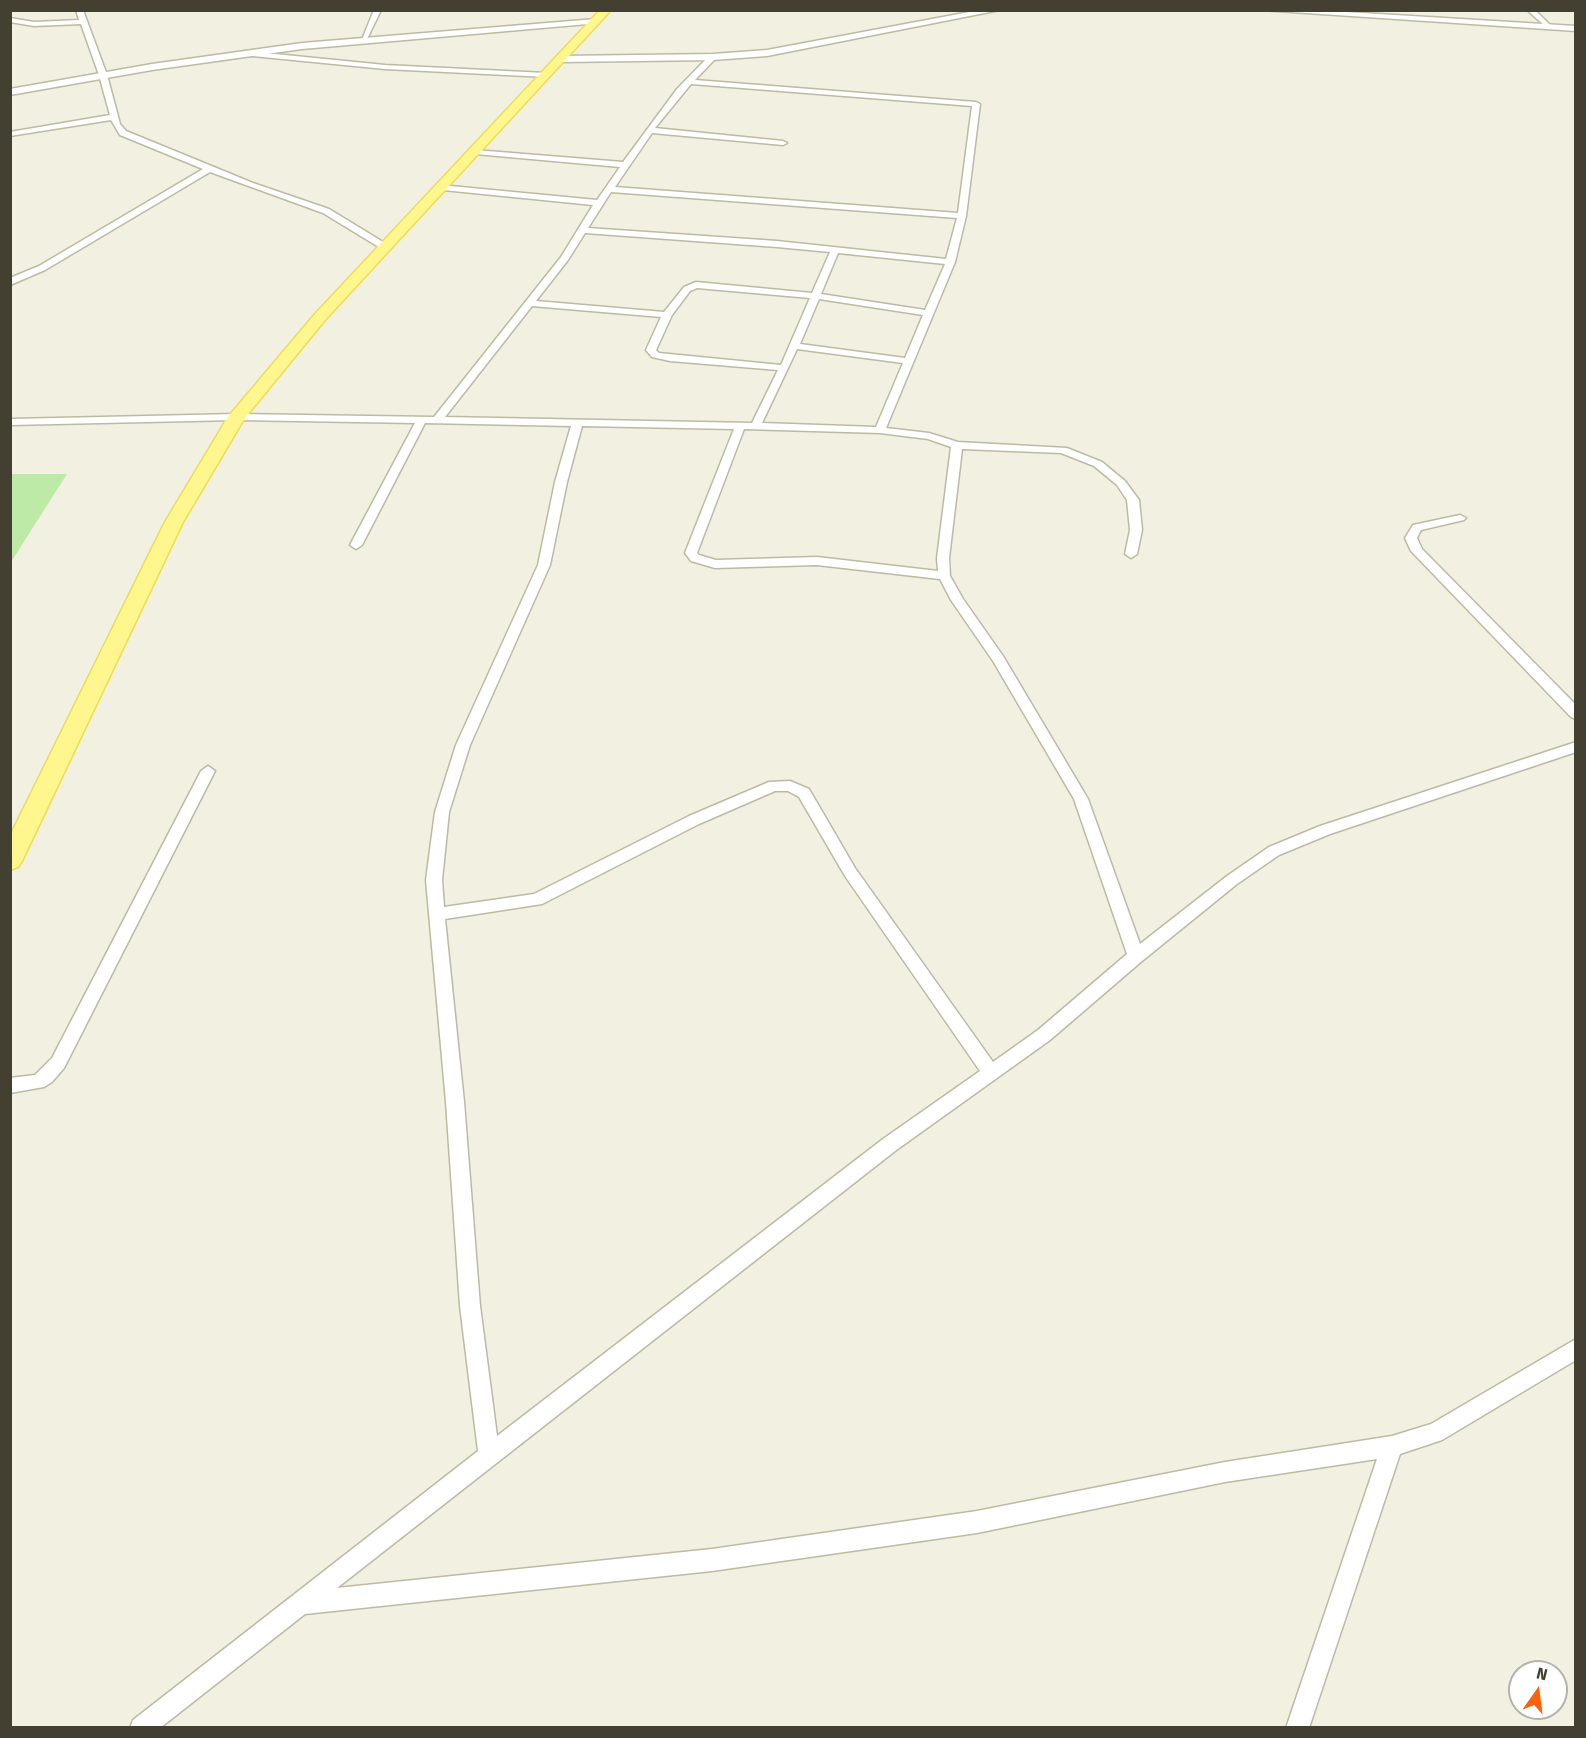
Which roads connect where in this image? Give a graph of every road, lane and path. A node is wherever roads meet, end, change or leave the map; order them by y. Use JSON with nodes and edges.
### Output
{"nodes":[{"id":1,"x":79,"y":10,"type":"edge"},
{"id":2,"x":378,"y":10,"type":"edge"},
{"id":3,"x":996,"y":10,"type":"edge"},
{"id":4,"x":1265,"y":10,"type":"edge"},
{"id":5,"x":1530,"y":10,"type":"edge"},
{"id":6,"x":1316,"y":13,"type":"edge"},
{"id":7,"x":601,"y":16,"type":"edge"},
{"id":8,"x":10,"y":20,"type":"edge"},
{"id":9,"x":83,"y":22,"type":"junction"},
{"id":10,"x":1549,"y":27,"type":"junction"},
{"id":11,"x":1575,"y":28,"type":"edge"},
{"id":12,"x":363,"y":40,"type":"junction"},
{"id":13,"x":245,"y":53,"type":"junction"},
{"id":14,"x":713,"y":57,"type":"junction"},
{"id":15,"x":561,"y":59,"type":"junction"},
{"id":16,"x":103,"y":75,"type":"junction"},
{"id":17,"x":546,"y":75,"type":"junction"},
{"id":18,"x":688,"y":82,"type":"junction"},
{"id":19,"x":10,"y":92,"type":"edge"},
{"id":20,"x":114,"y":117,"type":"junction"},
{"id":21,"x":650,"y":130,"type":"junction"},
{"id":22,"x":10,"y":134,"type":"edge"},
{"id":23,"x":783,"y":143,"type":"dead end"},
{"id":24,"x":475,"y":152,"type":"junction"},
{"id":25,"x":625,"y":165,"type":"junction"},
{"id":26,"x":209,"y":169,"type":"junction"},
{"id":27,"x":443,"y":187,"type":"junction"},
{"id":28,"x":610,"y":189,"type":"junction"},
{"id":29,"x":599,"y":203,"type":"junction"},
{"id":30,"x":963,"y":216,"type":"junction"},
{"id":31,"x":584,"y":231,"type":"junction"},
{"id":32,"x":385,"y":247,"type":"junction"},
{"id":33,"x":836,"y":250,"type":"junction"},
{"id":34,"x":950,"y":262,"type":"junction"},
{"id":35,"x":10,"y":282,"type":"edge"},
{"id":36,"x":815,"y":296,"type":"junction"},
{"id":37,"x":532,"y":303,"type":"junction"},
{"id":38,"x":927,"y":313,"type":"junction"},
{"id":39,"x":667,"y":315,"type":"junction"},
{"id":40,"x":794,"y":346,"type":"junction"},
{"id":41,"x":907,"y":361,"type":"junction"},
{"id":42,"x":784,"y":368,"type":"junction"},
{"id":43,"x":237,"y":417,"type":"junction"},
{"id":44,"x":437,"y":420,"type":"junction"},
{"id":45,"x":421,"y":421,"type":"junction"},
{"id":46,"x":10,"y":422,"type":"edge"},
{"id":47,"x":577,"y":423,"type":"junction"},
{"id":48,"x":740,"y":427,"type":"junction"},
{"id":49,"x":755,"y":427,"type":"junction"},
{"id":50,"x":880,"y":430,"type":"junction"},
{"id":51,"x":957,"y":445,"type":"junction"},
{"id":52,"x":1460,"y":518,"type":"dead end"},
{"id":53,"x":356,"y":545,"type":"dead end"},
{"id":54,"x":1131,"y":554,"type":"dead end"},
{"id":55,"x":944,"y":576,"type":"junction"},
{"id":56,"x":1575,"y":714,"type":"edge"},
{"id":57,"x":1575,"y":747,"type":"edge"},
{"id":58,"x":208,"y":771,"type":"dead end"},
{"id":59,"x":10,"y":861,"type":"edge"},
{"id":60,"x":437,"y":914,"type":"junction"},
{"id":61,"x":1136,"y":957,"type":"junction"},
{"id":62,"x":991,"y":1073,"type":"junction"},
{"id":63,"x":10,"y":1086,"type":"edge"},
{"id":64,"x":1575,"y":1349,"type":"edge"},
{"id":65,"x":1392,"y":1446,"type":"junction"},
{"id":66,"x":489,"y":1455,"type":"junction"},
{"id":67,"x":300,"y":1603,"type":"junction"},
{"id":68,"x":141,"y":1728,"type":"edge"},
{"id":69,"x":1297,"y":1728,"type":"edge"}],
"edges":[{"from":1,"to":9,"type":"street"},
{"from":2,"to":12,"type":"street"},
{"from":3,"to":14,"type":"street"},
{"from":4,"to":6,"type":"street"},
{"from":5,"to":10,"type":"street"},
{"from":6,"to":10,"type":"street"},
{"from":7,"to":12,"type":"street"},
{"from":7,"to":15,"type":"main road"},
{"from":8,"to":9,"type":"street"},
{"from":9,"to":16,"type":"street"},
{"from":10,"to":11,"type":"street"},
{"from":12,"to":13,"type":"street"},
{"from":13,"to":16,"type":"street"},
{"from":13,"to":17,"type":"street"},
{"from":14,"to":15,"type":"street"},
{"from":14,"to":18,"type":"street"},
{"from":15,"to":17,"type":"main road"},
{"from":16,"to":19,"type":"street"},
{"from":16,"to":20,"type":"street"},
{"from":17,"to":24,"type":"main road"},
{"from":18,"to":21,"type":"street"},
{"from":18,"to":30,"type":"street"},
{"from":20,"to":22,"type":"street"},
{"from":20,"to":26,"type":"street"},
{"from":21,"to":23,"type":"street"},
{"from":21,"to":25,"type":"street"},
{"from":24,"to":25,"type":"street"},
{"from":24,"to":27,"type":"main road"},
{"from":25,"to":28,"type":"street"},
{"from":26,"to":32,"type":"street"},
{"from":26,"to":35,"type":"street"},
{"from":27,"to":29,"type":"street"},
{"from":27,"to":32,"type":"main road"},
{"from":28,"to":29,"type":"street"},
{"from":28,"to":30,"type":"street"},
{"from":29,"to":31,"type":"street"},
{"from":30,"to":34,"type":"street"},
{"from":31,"to":33,"type":"street"},
{"from":31,"to":37,"type":"street"},
{"from":32,"to":43,"type":"main road"},
{"from":33,"to":34,"type":"street"},
{"from":33,"to":36,"type":"street"},
{"from":34,"to":38,"type":"street"},
{"from":36,"to":38,"type":"street"},
{"from":36,"to":39,"type":"street"},
{"from":36,"to":40,"type":"street"},
{"from":37,"to":39,"type":"street"},
{"from":37,"to":44,"type":"street"},
{"from":38,"to":41,"type":"street"},
{"from":39,"to":42,"type":"street"},
{"from":40,"to":41,"type":"street"},
{"from":40,"to":42,"type":"street"},
{"from":41,"to":50,"type":"street"},
{"from":42,"to":49,"type":"street"},
{"from":43,"to":45,"type":"street"},
{"from":43,"to":46,"type":"street"},
{"from":43,"to":59,"type":"main road"},
{"from":44,"to":45,"type":"street"},
{"from":44,"to":47,"type":"street"},
{"from":45,"to":53,"type":"street"},
{"from":47,"to":48,"type":"street"},
{"from":47,"to":60,"type":"street"},
{"from":48,"to":49,"type":"street"},
{"from":48,"to":55,"type":"street"},
{"from":49,"to":50,"type":"street"},
{"from":50,"to":51,"type":"street"},
{"from":51,"to":54,"type":"street"},
{"from":51,"to":55,"type":"street"},
{"from":52,"to":56,"type":"street"},
{"from":55,"to":61,"type":"street"},
{"from":57,"to":61,"type":"street"},
{"from":58,"to":63,"type":"street"},
{"from":60,"to":62,"type":"street"},
{"from":60,"to":66,"type":"street"},
{"from":61,"to":62,"type":"street"},
{"from":62,"to":66,"type":"street"},
{"from":64,"to":65,"type":"street"},
{"from":65,"to":67,"type":"street"},
{"from":65,"to":69,"type":"street"},
{"from":66,"to":67,"type":"street"},
{"from":67,"to":68,"type":"street"}]}
